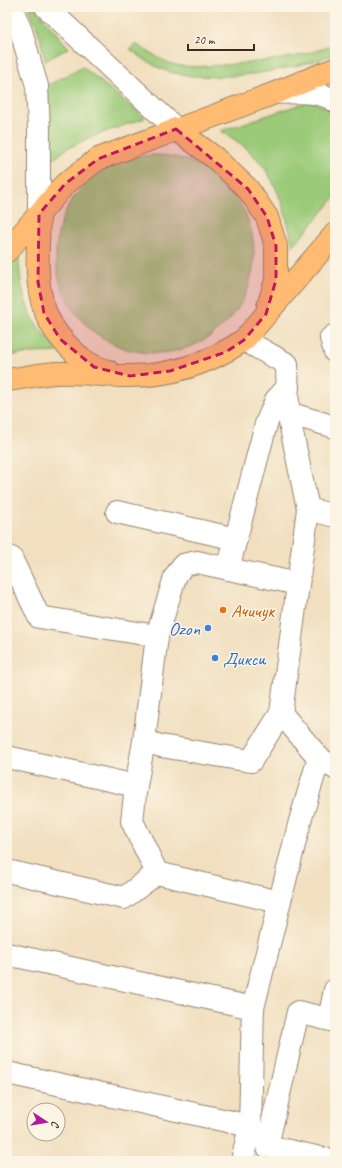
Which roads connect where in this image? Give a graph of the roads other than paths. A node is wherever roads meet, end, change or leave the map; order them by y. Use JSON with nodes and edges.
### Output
{"nodes":[{"id":1,"x":11,"y":7,"type":"edge"},
{"id":2,"x":46,"y":7,"type":"edge"},
{"id":3,"x":335,"y":69,"type":"edge"},
{"id":4,"x":275,"y":93,"type":"junction"},
{"id":5,"x":335,"y":101,"type":"edge"},
{"id":6,"x":176,"y":129,"type":"junction"},
{"id":7,"x":39,"y":214,"type":"junction"},
{"id":8,"x":335,"y":234,"type":"edge"},
{"id":9,"x":7,"y":250,"type":"edge"},
{"id":10,"x":266,"y":314,"type":"junction"},
{"id":11,"x":335,"y":335,"type":"edge"},
{"id":12,"x":244,"y":340,"type":"junction"},
{"id":13,"x":335,"y":352,"type":"edge"},
{"id":14,"x":130,"y":376,"type":"junction"},
{"id":15,"x":7,"y":380,"type":"edge"},
{"id":16,"x":288,"y":387,"type":"junction"},
{"id":17,"x":288,"y":413,"type":"junction"},
{"id":18,"x":335,"y":427,"type":"edge"},
{"id":19,"x":308,"y":509,"type":"junction"},
{"id":20,"x":117,"y":512,"type":"dead end"},
{"id":21,"x":335,"y":516,"type":"edge"},
{"id":22,"x":236,"y":539,"type":"junction"},
{"id":23,"x":7,"y":557,"type":"edge"},
{"id":24,"x":228,"y":569,"type":"junction"},
{"id":25,"x":298,"y":584,"type":"junction"},
{"id":26,"x":157,"y":636,"type":"junction"},
{"id":27,"x":281,"y":713,"type":"junction"},
{"id":28,"x":144,"y":741,"type":"junction"},
{"id":29,"x":7,"y":757,"type":"edge"},
{"id":30,"x":327,"y":763,"type":"edge"},
{"id":31,"x":136,"y":786,"type":"junction"},
{"id":32,"x":7,"y":871,"type":"edge"},
{"id":33,"x":157,"y":873,"type":"junction"},
{"id":34,"x":279,"y":902,"type":"junction"},
{"id":35,"x":7,"y":954,"type":"edge"},
{"id":36,"x":335,"y":990,"type":"edge"},
{"id":37,"x":253,"y":1008,"type":"junction"},
{"id":38,"x":332,"y":1020,"type":"edge"},
{"id":39,"x":7,"y":1073,"type":"edge"},
{"id":40,"x":250,"y":1126,"type":"junction"},
{"id":41,"x":242,"y":1161,"type":"edge"},
{"id":42,"x":334,"y":1161,"type":"edge"}],
"edges":[{"from":1,"to":7,"type":"street"},
{"from":2,"to":6,"type":"street"},
{"from":3,"to":4,"type":"main road"},
{"from":4,"to":5,"type":"street"},
{"from":4,"to":6,"type":"main road"},
{"from":6,"to":7,"type":"main road"},
{"from":6,"to":10,"type":"main road"},
{"from":7,"to":9,"type":"main road"},
{"from":7,"to":14,"type":"main road"},
{"from":8,"to":10,"type":"main road"},
{"from":10,"to":12,"type":"main road"},
{"from":11,"to":13,"type":"street"},
{"from":12,"to":14,"type":"main road"},
{"from":12,"to":16,"type":"street"},
{"from":14,"to":15,"type":"main road"},
{"from":16,"to":17,"type":"street"},
{"from":16,"to":22,"type":"street"},
{"from":17,"to":18,"type":"street"},
{"from":17,"to":19,"type":"street"},
{"from":19,"to":21,"type":"street"},
{"from":19,"to":25,"type":"street"},
{"from":20,"to":22,"type":"street"},
{"from":22,"to":24,"type":"street"},
{"from":23,"to":26,"type":"street"},
{"from":24,"to":25,"type":"street"},
{"from":24,"to":26,"type":"street"},
{"from":25,"to":27,"type":"street"},
{"from":26,"to":28,"type":"street"},
{"from":27,"to":28,"type":"street"},
{"from":27,"to":30,"type":"street"},
{"from":28,"to":31,"type":"street"},
{"from":29,"to":31,"type":"street"},
{"from":30,"to":34,"type":"street"},
{"from":31,"to":33,"type":"street"},
{"from":32,"to":33,"type":"street"},
{"from":33,"to":34,"type":"street"},
{"from":34,"to":37,"type":"street"},
{"from":35,"to":37,"type":"street"},
{"from":36,"to":38,"type":"street"},
{"from":37,"to":40,"type":"street"},
{"from":38,"to":42,"type":"street"},
{"from":39,"to":40,"type":"street"},
{"from":40,"to":41,"type":"street"}]}
